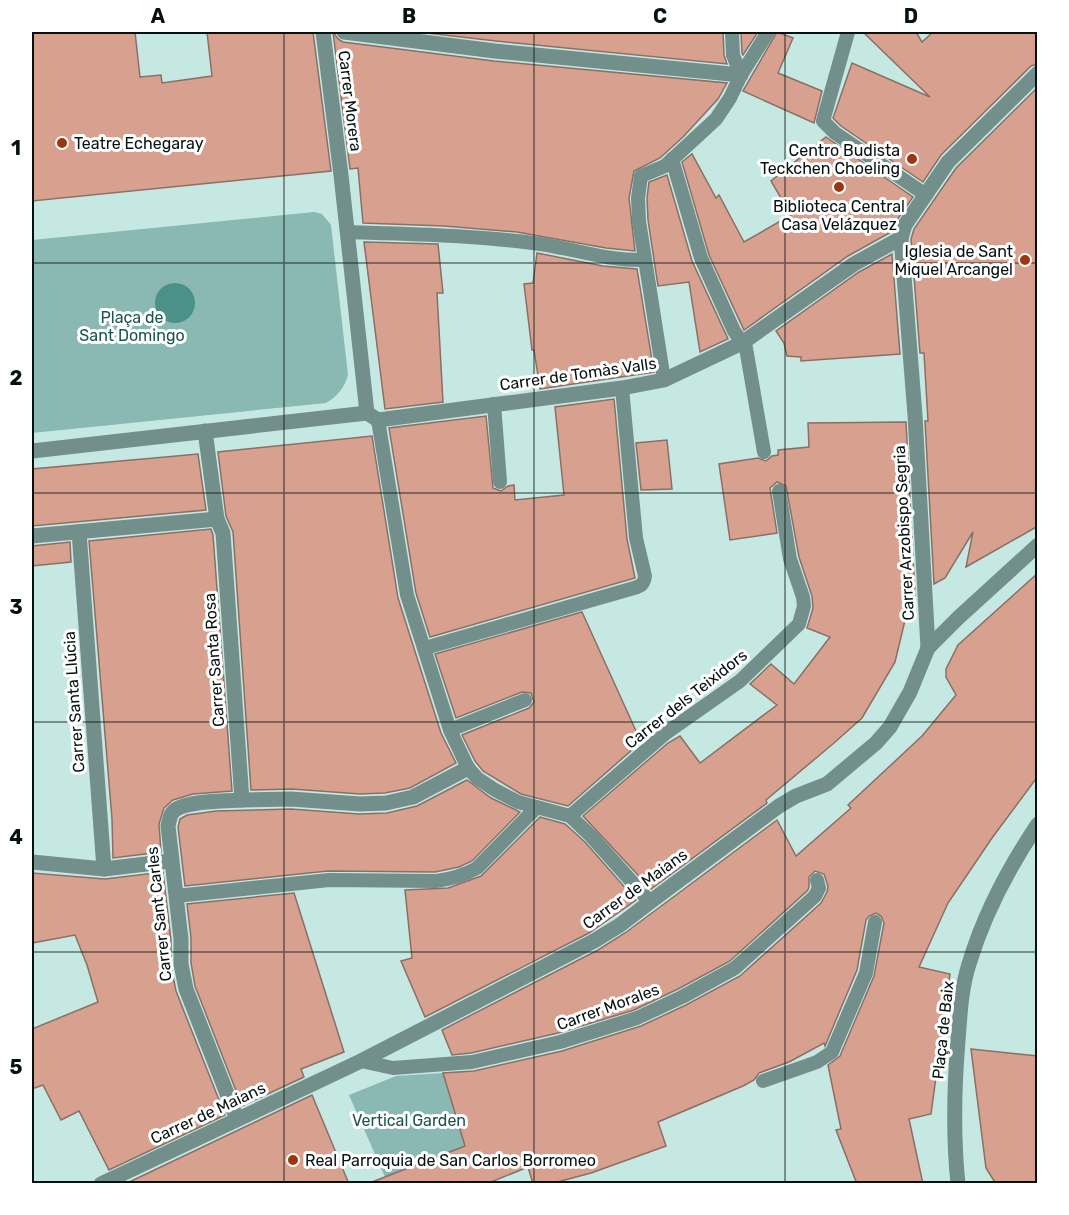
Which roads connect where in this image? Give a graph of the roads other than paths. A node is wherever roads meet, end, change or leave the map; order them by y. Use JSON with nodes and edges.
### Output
{"nodes":[{"id":1,"x":323,"y":32,"type":"edge"},
{"id":2,"x":344,"y":32,"type":"edge"},
{"id":3,"x":732,"y":32,"type":"edge"},
{"id":4,"x":768,"y":32,"type":"edge"},
{"id":5,"x":848,"y":32,"type":"edge"},
{"id":6,"x":1038,"y":73,"type":"edge"},
{"id":7,"x":741,"y":75,"type":"junction"},
{"id":8,"x":672,"y":159,"type":"junction"},
{"id":9,"x":926,"y":195,"type":"junction"},
{"id":10,"x":347,"y":232,"type":"junction"},
{"id":11,"x":901,"y":238,"type":"junction"},
{"id":12,"x":644,"y":260,"type":"junction"},
{"id":13,"x":742,"y":343,"type":"junction"},
{"id":14,"x":664,"y":380,"type":"junction"},
{"id":15,"x":622,"y":388,"type":"junction"},
{"id":16,"x":494,"y":404,"type":"junction"},
{"id":17,"x":372,"y":417,"type":"junction"},
{"id":18,"x":204,"y":431,"type":"junction"},
{"id":19,"x":32,"y":451,"type":"edge"},
{"id":20,"x":764,"y":452,"type":"dead end"},
{"id":21,"x":500,"y":482,"type":"dead end"},
{"id":22,"x":778,"y":491,"type":"dead end"},
{"id":23,"x":216,"y":519,"type":"junction"},
{"id":24,"x":79,"y":532,"type":"junction"},
{"id":25,"x":32,"y":536,"type":"edge"},
{"id":26,"x":1038,"y":545,"type":"edge"},
{"id":27,"x":425,"y":648,"type":"junction"},
{"id":28,"x":928,"y":648,"type":"junction"},
{"id":29,"x":525,"y":700,"type":"dead end"},
{"id":30,"x":450,"y":730,"type":"junction"},
{"id":31,"x":468,"y":768,"type":"junction"},
{"id":32,"x":242,"y":800,"type":"junction"},
{"id":33,"x":536,"y":808,"type":"junction"},
{"id":34,"x":570,"y":816,"type":"junction"},
{"id":35,"x":1038,"y":824,"type":"edge"},
{"id":36,"x":171,"y":861,"type":"junction"},
{"id":37,"x":32,"y":862,"type":"edge"},
{"id":38,"x":104,"y":869,"type":"junction"},
{"id":39,"x":817,"y":880,"type":"dead end"},
{"id":40,"x":176,"y":896,"type":"junction"},
{"id":41,"x":650,"y":902,"type":"junction"},
{"id":42,"x":875,"y":922,"type":"dead end"},
{"id":43,"x":361,"y":1061,"type":"junction"},
{"id":44,"x":763,"y":1081,"type":"dead end"},
{"id":45,"x":237,"y":1119,"type":"junction"},
{"id":46,"x":101,"y":1184,"type":"edge"},
{"id":47,"x":958,"y":1184,"type":"edge"}],
"edges":[{"from":1,"to":10,"type":"street","name":"Carrer Morera"},
{"from":2,"to":7,"type":"street"},
{"from":3,"to":7,"type":"lane"},
{"from":4,"to":7,"type":"lane"},
{"from":5,"to":9,"type":"lane"},
{"from":6,"to":9,"type":"street"},
{"from":7,"to":8,"type":"lane"},
{"from":8,"to":12,"type":"lane"},
{"from":8,"to":13,"type":"lane"},
{"from":9,"to":11,"type":"street"},
{"from":10,"to":12,"type":"lane"},
{"from":10,"to":17,"type":"street"},
{"from":11,"to":13,"type":"street","name":"Carrer de Tomàs Valls"},
{"from":11,"to":28,"type":"street","name":"Carrer Arzobispo Segria"},
{"from":12,"to":14,"type":"lane"},
{"from":13,"to":14,"type":"street","name":"Carrer de Tomàs Valls"},
{"from":13,"to":20,"type":"lane"},
{"from":14,"to":15,"type":"street","name":"Carrer de Tomàs Valls"},
{"from":15,"to":16,"type":"street","name":"Carrer de Tomàs Valls"},
{"from":15,"to":27,"type":"lane"},
{"from":16,"to":17,"type":"street","name":"Carrer de Tomàs Valls"},
{"from":16,"to":21,"type":"lane"},
{"from":17,"to":18,"type":"street"},
{"from":17,"to":27,"type":"lane"},
{"from":18,"to":19,"type":"street"},
{"from":18,"to":23,"type":"street","name":"Carrer Santa Rosa"},
{"from":22,"to":34,"type":"lane","name":"Carrer dels Teixidors"},
{"from":23,"to":24,"type":"street"},
{"from":23,"to":32,"type":"street","name":"Carrer Santa Rosa"},
{"from":24,"to":25,"type":"street"},
{"from":24,"to":38,"type":"street","name":"Carrer Santa Llúcia"},
{"from":26,"to":28,"type":"street","name":"Carrer de Maians"},
{"from":27,"to":30,"type":"lane"},
{"from":28,"to":41,"type":"street","name":"Carrer de Maians"},
{"from":29,"to":30,"type":"lane"},
{"from":30,"to":31,"type":"lane"},
{"from":31,"to":32,"type":"street"},
{"from":31,"to":33,"type":"lane"},
{"from":32,"to":36,"type":"street","name":"Carrer Sant Carles"},
{"from":33,"to":34,"type":"lane"},
{"from":33,"to":40,"type":"lane"},
{"from":34,"to":41,"type":"lane"},
{"from":35,"to":47,"type":"street","name":"Plaça de Baix"},
{"from":36,"to":38,"type":"street"},
{"from":36,"to":40,"type":"street","name":"Carrer Sant Carles"},
{"from":37,"to":38,"type":"street"},
{"from":39,"to":43,"type":"lane","name":"Carrer Morales"},
{"from":40,"to":45,"type":"street","name":"Carrer Sant Carles"},
{"from":41,"to":43,"type":"street","name":"Carrer de Maians"},
{"from":42,"to":44,"type":"lane"},
{"from":43,"to":45,"type":"street","name":"Carrer de Maians"},
{"from":45,"to":46,"type":"street","name":"Carrer de Maians"}]}
